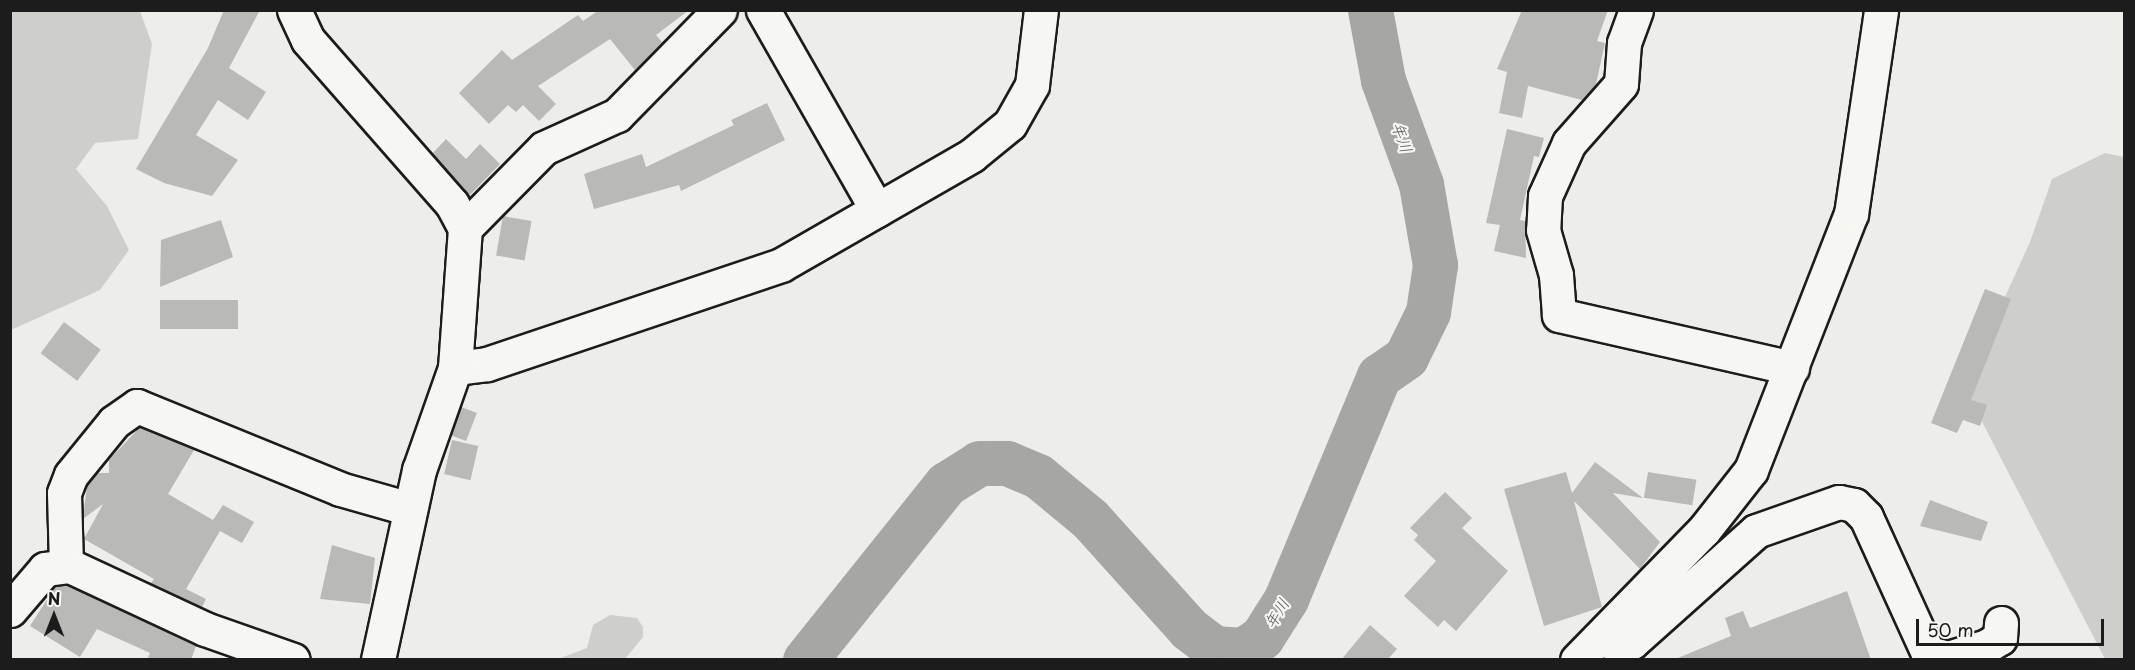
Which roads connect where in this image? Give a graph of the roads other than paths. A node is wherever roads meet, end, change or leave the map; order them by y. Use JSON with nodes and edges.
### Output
{"nodes":[{"id":1,"x":294,"y":10,"type":"edge"},
{"id":2,"x":720,"y":10,"type":"edge"},
{"id":3,"x":763,"y":10,"type":"edge"},
{"id":4,"x":1041,"y":10,"type":"edge"},
{"id":5,"x":1636,"y":10,"type":"edge"},
{"id":6,"x":1881,"y":10,"type":"edge"},
{"id":7,"x":877,"y":210,"type":"junction"},
{"id":8,"x":465,"y":228,"type":"junction"},
{"id":9,"x":455,"y":368,"type":"junction"},
{"id":10,"x":1792,"y":368,"type":"junction"},
{"id":11,"x":410,"y":509,"type":"junction"},
{"id":12,"x":66,"y":565,"type":"junction"},
{"id":13,"x":10,"y":610,"type":"edge"},
{"id":14,"x":2001,"y":623,"type":"dead end"},
{"id":15,"x":1588,"y":649,"type":"edge"},
{"id":16,"x":292,"y":660,"type":"edge"},
{"id":17,"x":378,"y":660,"type":"edge"}],
"edges":[{"from":1,"to":8,"type":"street"},
{"from":2,"to":8,"type":"street"},
{"from":3,"to":7,"type":"street"},
{"from":4,"to":7,"type":"street"},
{"from":5,"to":10,"type":"street"},
{"from":6,"to":10,"type":"street"},
{"from":7,"to":9,"type":"street"},
{"from":8,"to":9,"type":"street"},
{"from":9,"to":11,"type":"street"},
{"from":10,"to":15,"type":"street"},
{"from":11,"to":12,"type":"street"},
{"from":11,"to":17,"type":"street"},
{"from":12,"to":13,"type":"street"},
{"from":12,"to":16,"type":"street"},
{"from":14,"to":15,"type":"street"}]}
